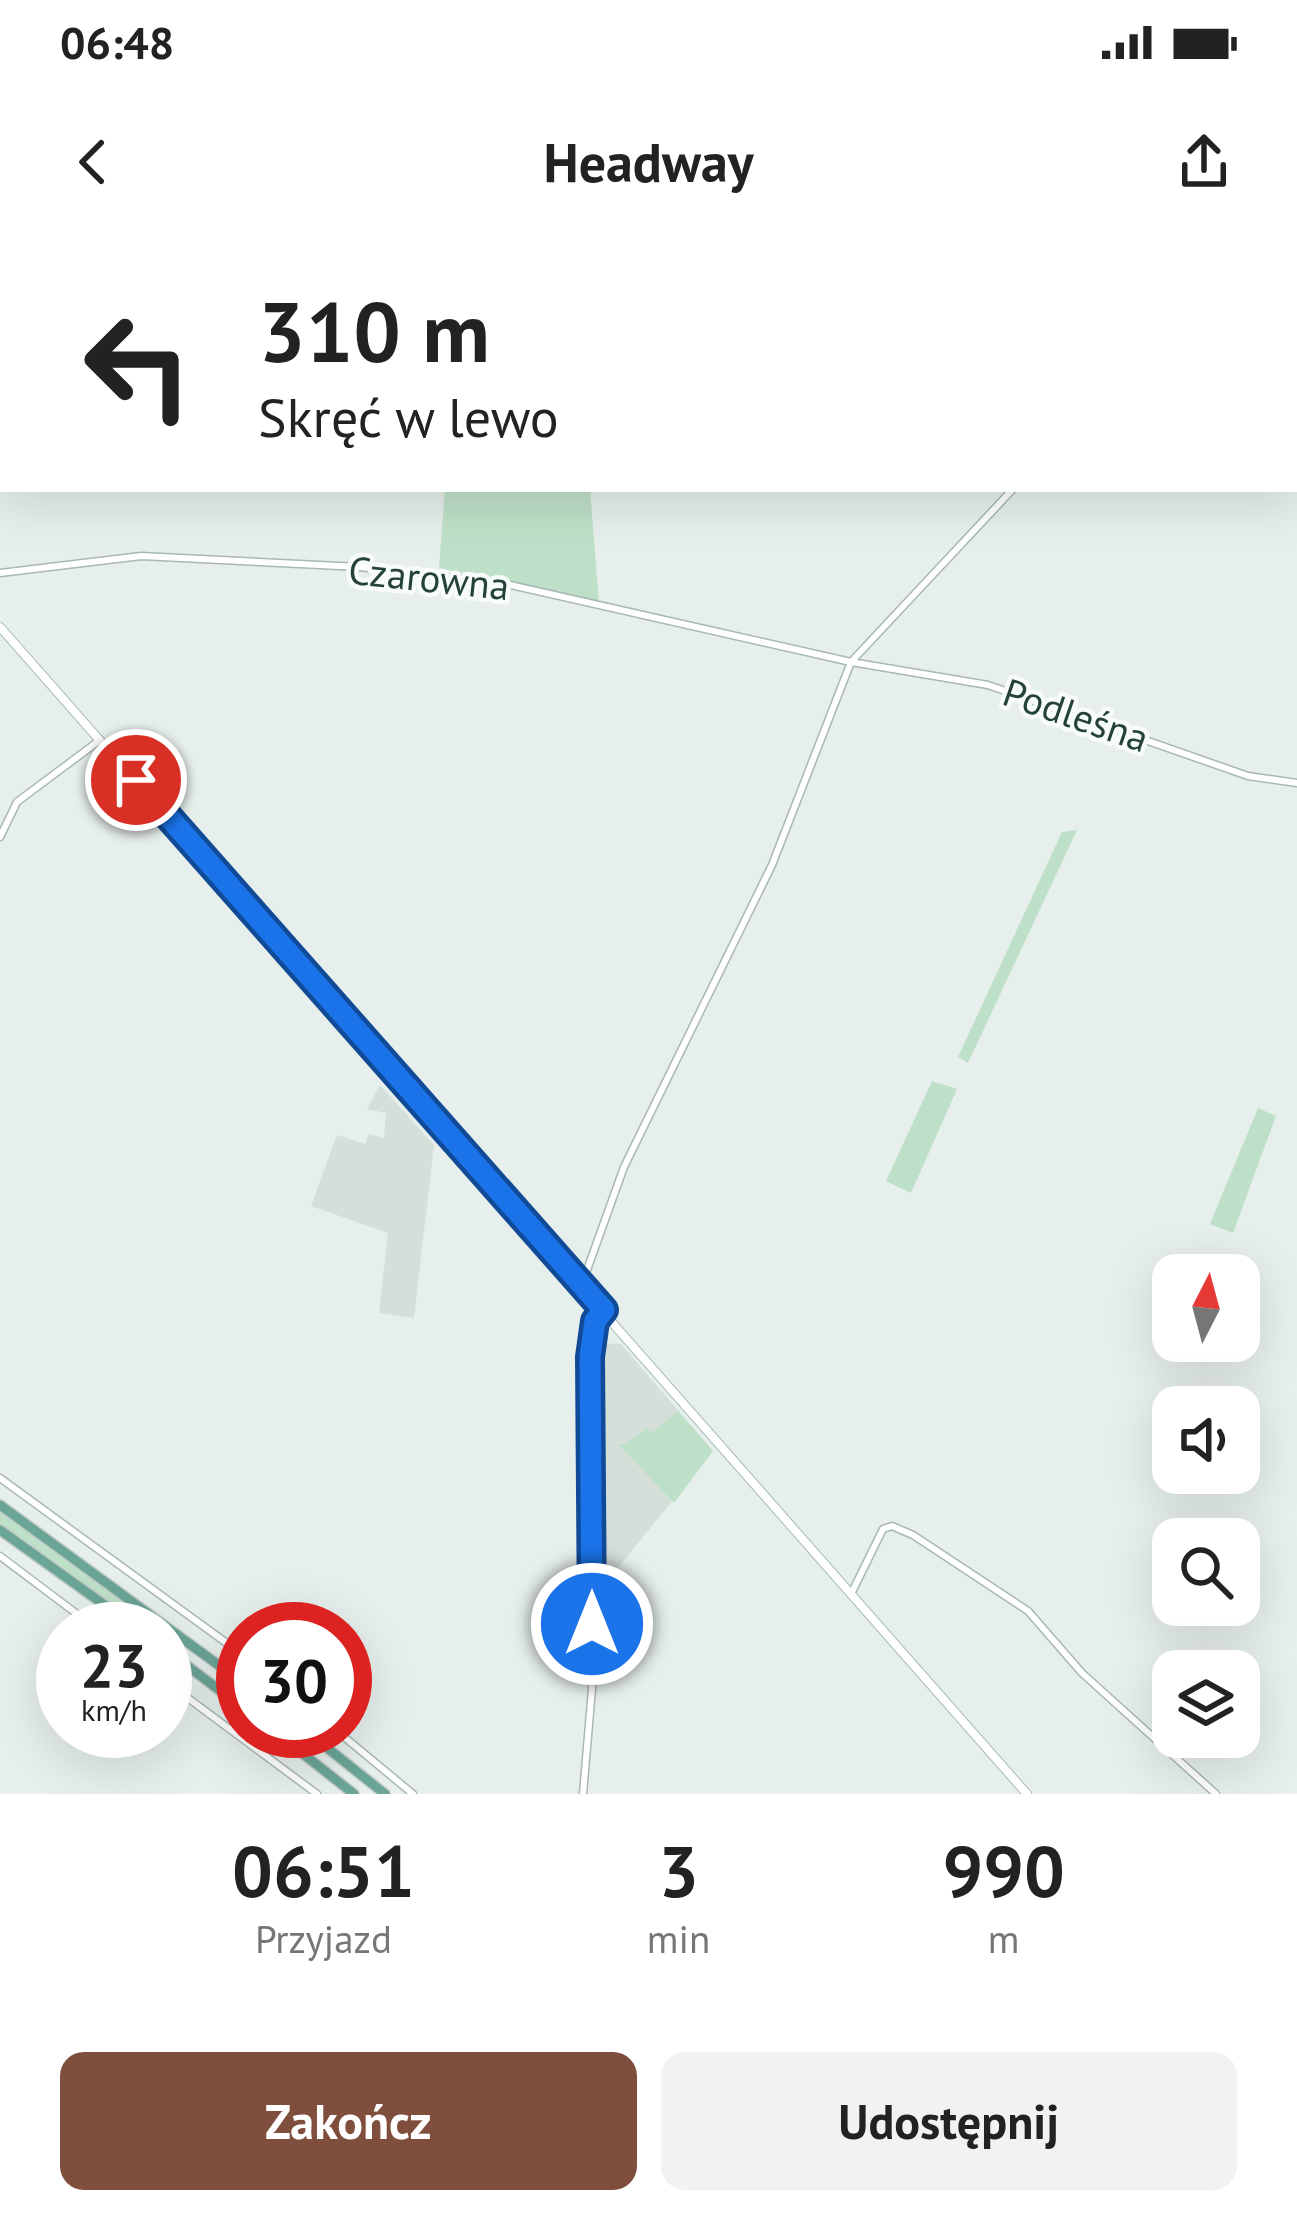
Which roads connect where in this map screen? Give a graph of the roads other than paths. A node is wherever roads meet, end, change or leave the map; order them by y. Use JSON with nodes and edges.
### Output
{"nodes":[{"id":1,"x":1010,"y":492,"type":"edge"},
{"id":2,"x":0,"y":573,"type":"edge"},
{"id":3,"x":0,"y":627,"type":"edge"},
{"id":4,"x":851,"y":662,"type":"junction"},
{"id":5,"x":100,"y":740,"type":"junction"},
{"id":6,"x":1297,"y":783,"type":"edge"},
{"id":7,"x":0,"y":837,"type":"edge"},
{"id":8,"x":582,"y":1284,"type":"junction"},
{"id":9,"x":604,"y":1310,"type":"junction"},
{"id":10,"x":0,"y":1478,"type":"edge"},
{"id":11,"x":0,"y":1505,"type":"edge"},
{"id":12,"x":0,"y":1530,"type":"edge"},
{"id":13,"x":0,"y":1556,"type":"edge"},
{"id":14,"x":852,"y":1592,"type":"junction"},
{"id":15,"x":61,"y":1602,"type":"edge"},
{"id":16,"x":100,"y":1602,"type":"edge"},
{"id":17,"x":216,"y":1635,"type":"edge"},
{"id":18,"x":216,"y":1663,"type":"edge"},
{"id":19,"x":192,"y":1669,"type":"edge"},
{"id":20,"x":216,"y":1688,"type":"edge"},
{"id":21,"x":192,"y":1701,"type":"edge"},
{"id":22,"x":308,"y":1758,"type":"edge"},
{"id":23,"x":340,"y":1758,"type":"edge"},
{"id":24,"x":370,"y":1758,"type":"edge"},
{"id":25,"x":317,"y":1794,"type":"edge"},
{"id":26,"x":354,"y":1794,"type":"edge"},
{"id":27,"x":385,"y":1794,"type":"edge"},
{"id":28,"x":413,"y":1794,"type":"edge"},
{"id":29,"x":583,"y":1794,"type":"edge"},
{"id":30,"x":1027,"y":1794,"type":"edge"},
{"id":31,"x":1216,"y":1794,"type":"edge"}],
"edges":[{"from":1,"to":4,"type":"street"},
{"from":2,"to":4,"type":"street","name":"Czarowna"},
{"from":3,"to":5,"type":"street"},
{"from":4,"to":6,"type":"street","name":"Podleśna"},
{"from":4,"to":8,"type":"street"},
{"from":5,"to":7,"type":"street"},
{"from":5,"to":8,"type":"street"},
{"from":8,"to":9,"type":"street"},
{"from":9,"to":14,"type":"street"},
{"from":9,"to":29,"type":"street"},
{"from":10,"to":17,"type":"street"},
{"from":11,"to":18,"type":"main road"},
{"from":12,"to":16,"type":"main road"},
{"from":13,"to":15,"type":"street"},
{"from":14,"to":30,"type":"street"},
{"from":14,"to":31,"type":"street"},
{"from":19,"to":20,"type":"main road"},
{"from":21,"to":25,"type":"street"},
{"from":22,"to":26,"type":"main road"},
{"from":23,"to":27,"type":"main road"},
{"from":24,"to":28,"type":"street"}]}
